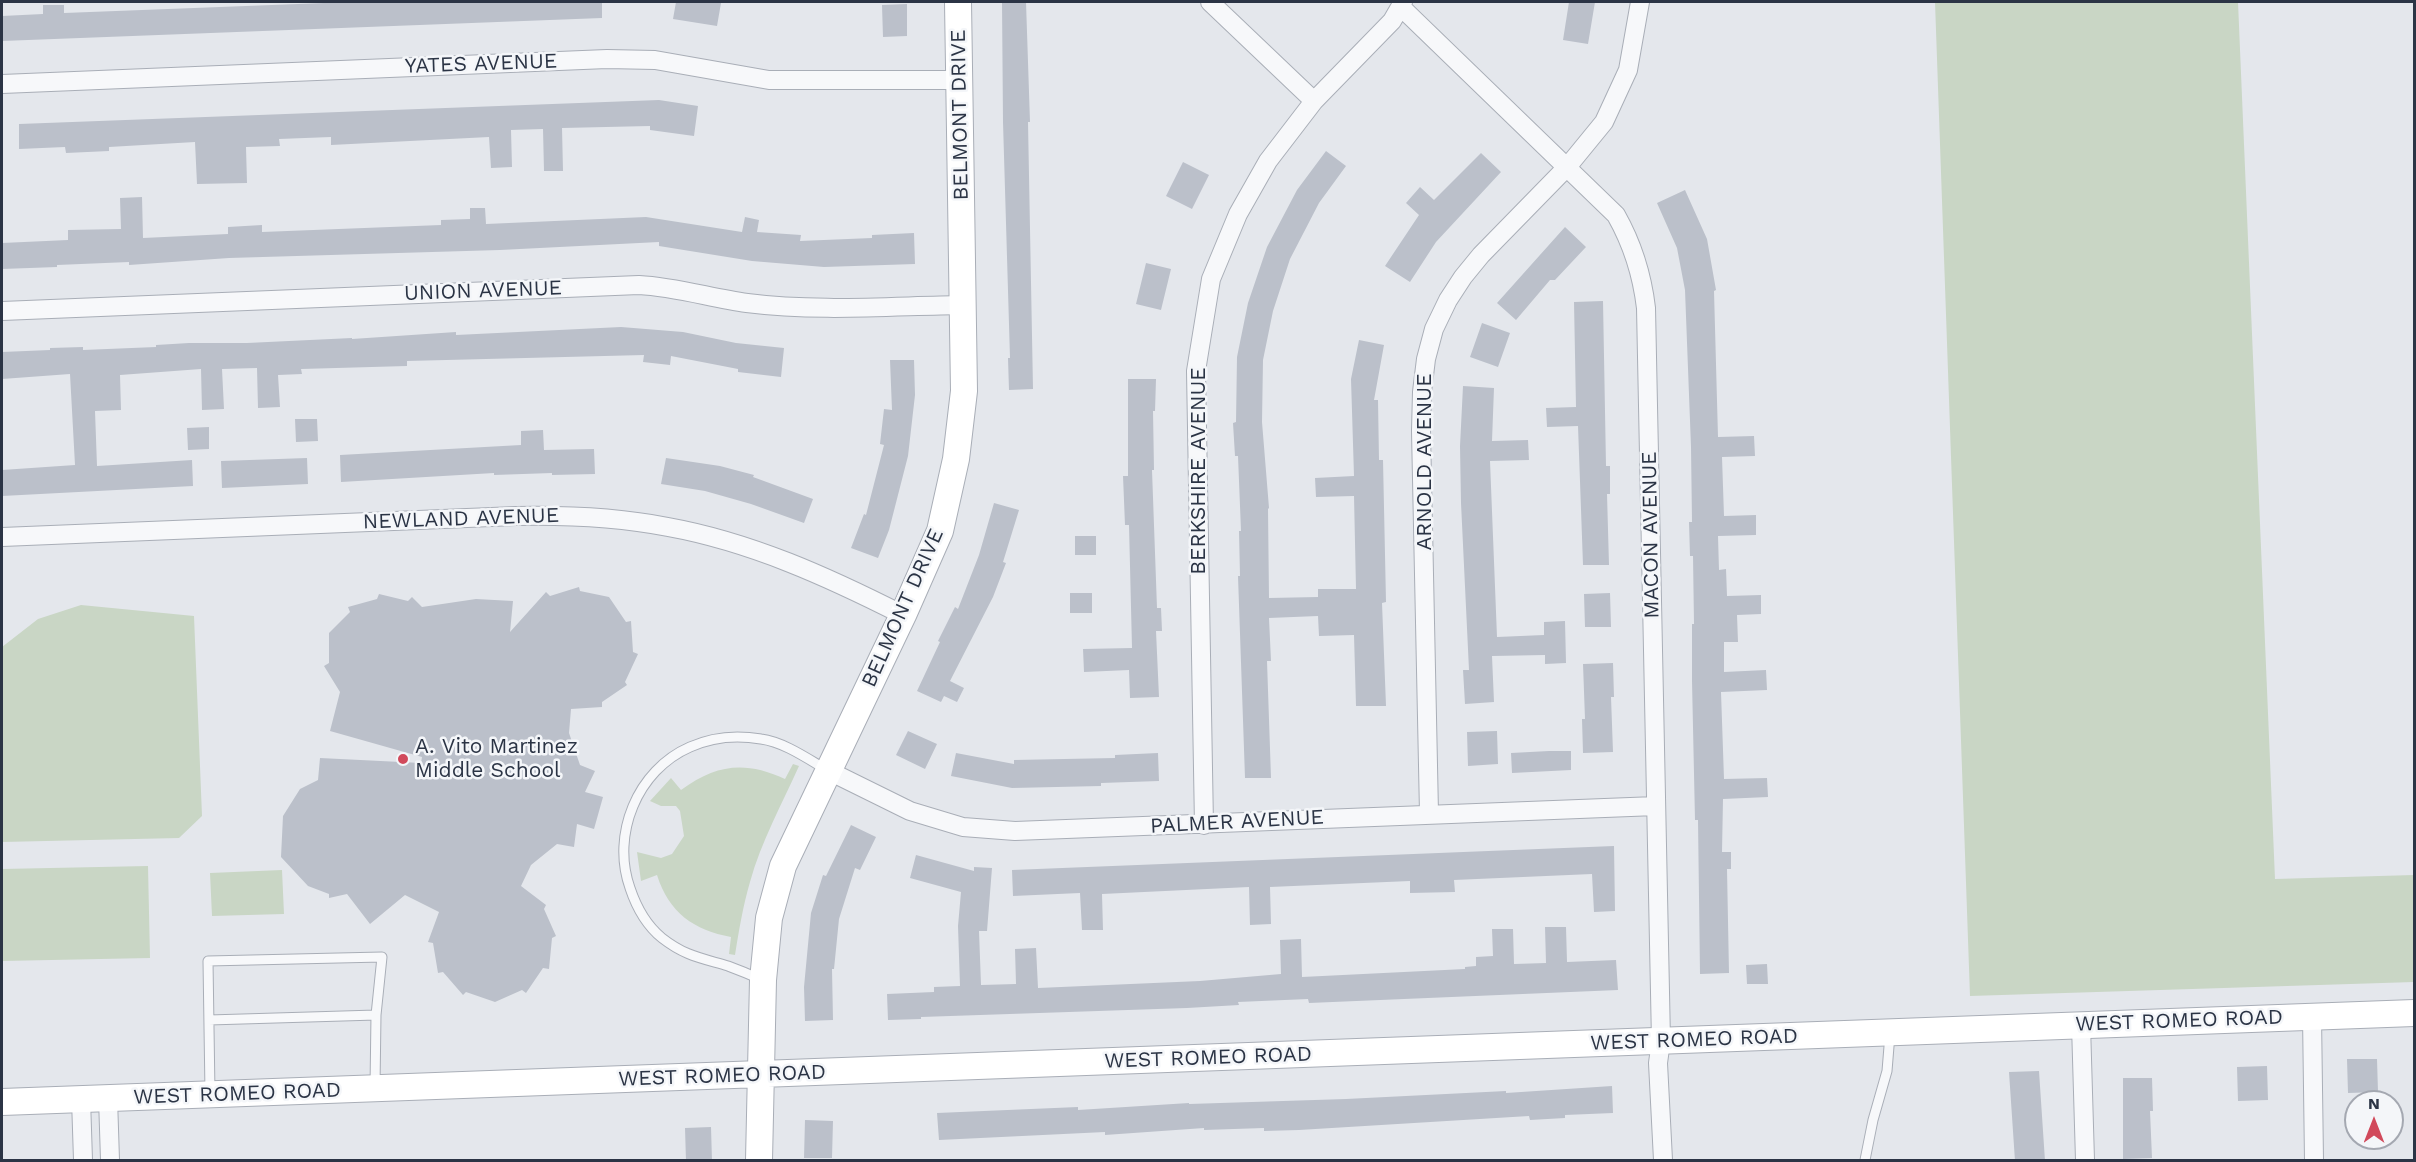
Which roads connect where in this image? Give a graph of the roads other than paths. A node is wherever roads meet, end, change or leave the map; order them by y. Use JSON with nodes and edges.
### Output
{"nodes":[{"id":1,"x":958,"y":2,"type":"edge"},
{"id":2,"x":1210,"y":2,"type":"edge"},
{"id":3,"x":1640,"y":2,"type":"edge"},
{"id":4,"x":1402,"y":4,"type":"edge"},
{"id":5,"x":960,"y":80,"type":"junction"},
{"id":6,"x":2,"y":84,"type":"edge"},
{"id":7,"x":1314,"y":102,"type":"junction"},
{"id":8,"x":1568,"y":166,"type":"junction"},
{"id":9,"x":963,"y":305,"type":"junction"},
{"id":10,"x":2,"y":311,"type":"edge"},
{"id":11,"x":2,"y":537,"type":"edge"},
{"id":12,"x":903,"y":615,"type":"junction"},
{"id":13,"x":829,"y":771,"type":"junction"},
{"id":14,"x":1656,"y":806,"type":"junction"},
{"id":15,"x":1429,"y":813,"type":"junction"},
{"id":16,"x":1204,"y":825,"type":"junction"},
{"id":17,"x":763,"y":980,"type":"junction"},
{"id":18,"x":2415,"y":1013,"type":"edge"},
{"id":19,"x":376,"y":1015,"type":"junction"},
{"id":20,"x":2312,"y":1016,"type":"junction"},
{"id":21,"x":209,"y":1020,"type":"junction"},
{"id":22,"x":2081,"y":1025,"type":"junction"},
{"id":23,"x":1891,"y":1032,"type":"junction"},
{"id":24,"x":1661,"y":1041,"type":"junction"},
{"id":25,"x":762,"y":1074,"type":"junction"},
{"id":26,"x":375,"y":1089,"type":"junction"},
{"id":27,"x":210,"y":1095,"type":"junction"},
{"id":28,"x":108,"y":1098,"type":"junction"},
{"id":29,"x":81,"y":1099,"type":"junction"},
{"id":30,"x":2,"y":1102,"type":"edge"},
{"id":31,"x":83,"y":1161,"type":"edge"},
{"id":32,"x":110,"y":1161,"type":"edge"},
{"id":33,"x":759,"y":1161,"type":"edge"},
{"id":34,"x":1663,"y":1161,"type":"edge"},
{"id":35,"x":1865,"y":1161,"type":"edge"},
{"id":36,"x":2085,"y":1161,"type":"edge"},
{"id":37,"x":2314,"y":1161,"type":"edge"}],
"edges":[{"from":1,"to":5,"type":"main road","name":"BELMONT DRIVE"},
{"from":2,"to":7,"type":"street"},
{"from":3,"to":8,"type":"street","name":"ARNOLD AVENUE"},
{"from":4,"to":7,"type":"street","name":"BERKSHIRE AVENUE"},
{"from":4,"to":8,"type":"street","name":"MACON AVENUE"},
{"from":5,"to":6,"type":"street","name":"YATES AVENUE"},
{"from":5,"to":9,"type":"main road","name":"BELMONT DRIVE"},
{"from":7,"to":16,"type":"street","name":"BERKSHIRE AVENUE"},
{"from":8,"to":14,"type":"street","name":"MACON AVENUE"},
{"from":8,"to":15,"type":"street","name":"ARNOLD AVENUE"},
{"from":9,"to":10,"type":"street","name":"UNION AVENUE"},
{"from":9,"to":12,"type":"main road","name":"BELMONT DRIVE"},
{"from":11,"to":12,"type":"street","name":"NEWLAND AVENUE"},
{"from":12,"to":13,"type":"main road","name":"BELMONT DRIVE"},
{"from":13,"to":16,"type":"street","name":"PALMER AVENUE"},
{"from":13,"to":17,"type":"main road","name":"BELMONT DRIVE"},
{"from":13,"to":17,"type":"lane"},
{"from":14,"to":15,"type":"street","name":"PALMER AVENUE"},
{"from":14,"to":24,"type":"street","name":"MACON AVENUE"},
{"from":15,"to":16,"type":"street","name":"PALMER AVENUE"},
{"from":17,"to":25,"type":"main road","name":"BELMONT DRIVE"},
{"from":18,"to":20,"type":"main road","name":"WEST ROMEO ROAD"},
{"from":19,"to":21,"type":"lane"},
{"from":19,"to":21,"type":"lane"},
{"from":19,"to":26,"type":"lane"},
{"from":20,"to":22,"type":"main road","name":"WEST ROMEO ROAD"},
{"from":20,"to":37,"type":"street"},
{"from":21,"to":27,"type":"lane"},
{"from":22,"to":23,"type":"main road","name":"WEST ROMEO ROAD"},
{"from":22,"to":36,"type":"street"},
{"from":23,"to":24,"type":"main road","name":"WEST ROMEO ROAD"},
{"from":23,"to":35,"type":"lane"},
{"from":24,"to":25,"type":"main road","name":"WEST ROMEO ROAD"},
{"from":24,"to":34,"type":"street","name":"MACON AVENUE"},
{"from":25,"to":26,"type":"main road","name":"WEST ROMEO ROAD"},
{"from":25,"to":33,"type":"main road","name":"BELMONT DRIVE"},
{"from":26,"to":27,"type":"main road","name":"WEST ROMEO ROAD"},
{"from":27,"to":28,"type":"main road","name":"WEST ROMEO ROAD"},
{"from":28,"to":29,"type":"main road","name":"WEST ROMEO ROAD"},
{"from":28,"to":32,"type":"street"},
{"from":29,"to":30,"type":"main road","name":"WEST ROMEO ROAD"},
{"from":29,"to":31,"type":"street"}]}
